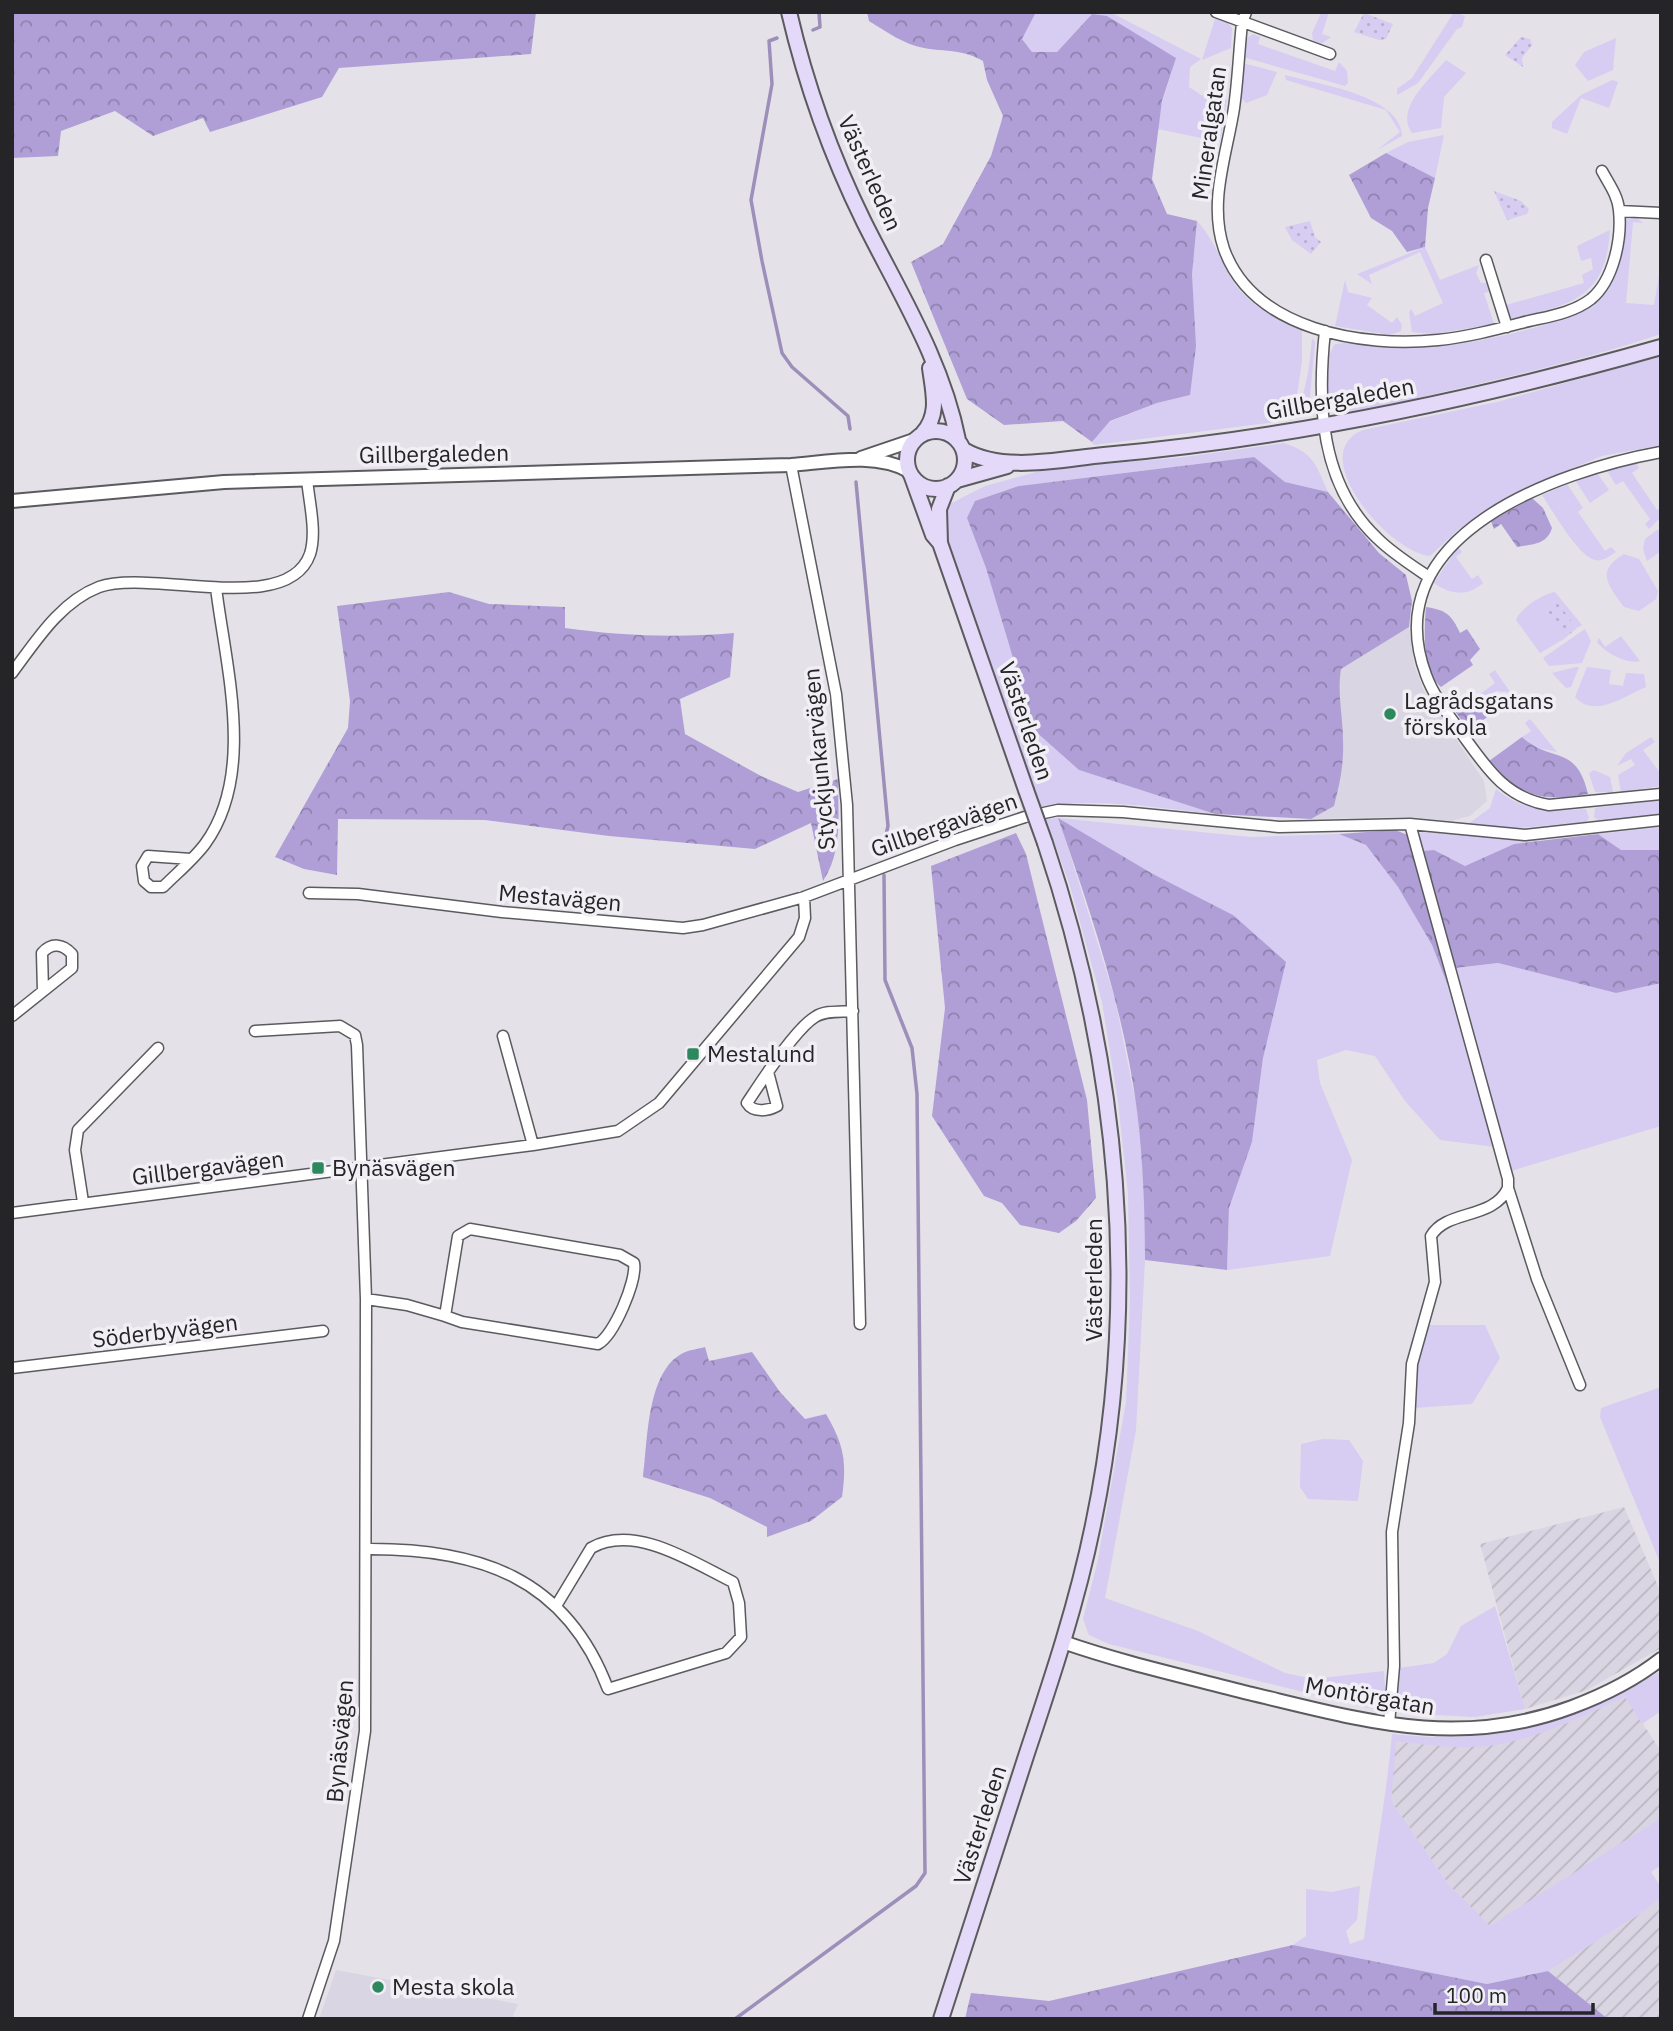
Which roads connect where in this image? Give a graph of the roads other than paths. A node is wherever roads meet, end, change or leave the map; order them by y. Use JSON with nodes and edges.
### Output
{"nodes":[{"id":1,"x":789,"y":12,"type":"edge"},
{"id":2,"x":1216,"y":12,"type":"edge"},
{"id":3,"x":1246,"y":12,"type":"edge"},
{"id":4,"x":1242,"y":23,"type":"junction"},
{"id":5,"x":1330,"y":54,"type":"dead end"},
{"id":6,"x":1602,"y":171,"type":"dead end"},
{"id":7,"x":1619,"y":211,"type":"junction"},
{"id":8,"x":1661,"y":213,"type":"edge"},
{"id":9,"x":1486,"y":260,"type":"dead end"},
{"id":10,"x":1507,"y":327,"type":"junction"},
{"id":11,"x":1325,"y":331,"type":"junction"},
{"id":12,"x":927,"y":345,"type":"junction"},
{"id":13,"x":1661,"y":347,"type":"edge"},
{"id":14,"x":1325,"y":427,"type":"junction"},
{"id":15,"x":918,"y":437,"type":"junction"},
{"id":16,"x":961,"y":445,"type":"junction"},
{"id":17,"x":1661,"y":452,"type":"edge"},
{"id":18,"x":857,"y":460,"type":"junction"},
{"id":19,"x":1022,"y":461,"type":"junction"},
{"id":20,"x":792,"y":465,"type":"junction"},
{"id":21,"x":911,"y":474,"type":"junction"},
{"id":22,"x":307,"y":479,"type":"junction"},
{"id":23,"x":952,"y":483,"type":"junction"},
{"id":24,"x":12,"y":501,"type":"edge"},
{"id":25,"x":940,"y":543,"type":"junction"},
{"id":26,"x":1429,"y":577,"type":"junction"},
{"id":27,"x":216,"y":588,"type":"junction"},
{"id":28,"x":12,"y":673,"type":"edge"},
{"id":29,"x":1661,"y":794,"type":"edge"},
{"id":30,"x":1661,"y":820,"type":"edge"},
{"id":31,"x":1410,"y":824,"type":"junction"},
{"id":32,"x":191,"y":859,"type":"junction"},
{"id":33,"x":848,"y":878,"type":"junction"},
{"id":34,"x":309,"y":893,"type":"dead end"},
{"id":35,"x":804,"y":897,"type":"junction"},
{"id":36,"x":43,"y":991,"type":"junction"},
{"id":37,"x":853,"y":1011,"type":"junction"},
{"id":38,"x":12,"y":1016,"type":"edge"},
{"id":39,"x":255,"y":1031,"type":"dead end"},
{"id":40,"x":503,"y":1036,"type":"dead end"},
{"id":41,"x":159,"y":1048,"type":"dead end"},
{"id":42,"x":768,"y":1072,"type":"dead end"},
{"id":43,"x":533,"y":1145,"type":"junction"},
{"id":44,"x":363,"y":1166,"type":"junction"},
{"id":45,"x":1508,"y":1188,"type":"junction"},
{"id":46,"x":83,"y":1202,"type":"junction"},
{"id":47,"x":12,"y":1213,"type":"edge"},
{"id":48,"x":366,"y":1300,"type":"junction"},
{"id":49,"x":445,"y":1316,"type":"junction"},
{"id":50,"x":860,"y":1324,"type":"dead end"},
{"id":51,"x":323,"y":1331,"type":"dead end"},
{"id":52,"x":12,"y":1368,"type":"edge"},
{"id":53,"x":1580,"y":1385,"type":"dead end"},
{"id":54,"x":366,"y":1549,"type":"junction"},
{"id":55,"x":556,"y":1606,"type":"junction"},
{"id":56,"x":1063,"y":1642,"type":"junction"},
{"id":57,"x":1661,"y":1660,"type":"edge"},
{"id":58,"x":1389,"y":1724,"type":"junction"},
{"id":59,"x":308,"y":2019,"type":"edge"},
{"id":60,"x":941,"y":2019,"type":"edge"}],
"edges":[{"from":1,"to":12,"type":"main road","name":"Västerleden"},
{"from":2,"to":4,"type":"street"},
{"from":3,"to":4,"type":"street","name":"Mineralgatan"},
{"from":4,"to":5,"type":"street"},
{"from":4,"to":11,"type":"street","name":"Mineralgatan"},
{"from":6,"to":7,"type":"street","name":"Mineralgatan"},
{"from":7,"to":8,"type":"street"},
{"from":7,"to":10,"type":"street","name":"Mineralgatan"},
{"from":9,"to":10,"type":"street"},
{"from":10,"to":11,"type":"street","name":"Mineralgatan"},
{"from":11,"to":14,"type":"street"},
{"from":12,"to":15,"type":"main road","name":"Västerleden"},
{"from":12,"to":16,"type":"main road","name":"Västerleden"},
{"from":13,"to":14,"type":"main road","name":"Gillbergaleden"},
{"from":14,"to":19,"type":"main road","name":"Gillbergaleden"},
{"from":14,"to":26,"type":"street"},
{"from":15,"to":16,"type":"main road"},
{"from":15,"to":18,"type":"street","name":"Gillbergaleden"},
{"from":15,"to":21,"type":"main road"},
{"from":16,"to":19,"type":"main road","name":"Gillbergaleden"},
{"from":16,"to":23,"type":"main road"},
{"from":17,"to":26,"type":"street"},
{"from":18,"to":20,"type":"street","name":"Gillbergaleden"},
{"from":18,"to":21,"type":"street","name":"Gillbergaleden"},
{"from":19,"to":23,"type":"main road","name":"Gillbergaleden"},
{"from":20,"to":22,"type":"street","name":"Gillbergaleden"},
{"from":20,"to":33,"type":"street","name":"Styckjunkarvägen"},
{"from":21,"to":23,"type":"main road"},
{"from":21,"to":25,"type":"main road","name":"Västerleden"},
{"from":22,"to":24,"type":"street","name":"Gillbergaleden"},
{"from":22,"to":27,"type":"street"},
{"from":23,"to":25,"type":"main road","name":"Västerleden"},
{"from":25,"to":56,"type":"main road","name":"Västerleden","bridge":true},
{"from":26,"to":29,"type":"street"},
{"from":27,"to":28,"type":"street"},
{"from":27,"to":32,"type":"street"},
{"from":30,"to":31,"type":"street","name":"Gillbergavägen"},
{"from":31,"to":33,"type":"street","name":"Gillbergavägen"},
{"from":31,"to":45,"type":"street"},
{"from":32,"to":32,"type":"street"},
{"from":33,"to":35,"type":"street","name":"Gillbergavägen"},
{"from":33,"to":37,"type":"street","name":"Styckjunkarvägen"},
{"from":34,"to":35,"type":"street","name":"Mestavägen"},
{"from":35,"to":43,"type":"street","name":"Gillbergavägen"},
{"from":36,"to":36,"type":"street"},
{"from":36,"to":38,"type":"street"},
{"from":37,"to":42,"type":"street"},
{"from":37,"to":50,"type":"street","name":"Styckjunkarvägen"},
{"from":39,"to":44,"type":"street","name":"Bynäsvägen"},
{"from":40,"to":43,"type":"street"},
{"from":41,"to":46,"type":"street"},
{"from":43,"to":44,"type":"street","name":"Gillbergavägen"},
{"from":44,"to":46,"type":"street","name":"Gillbergavägen"},
{"from":44,"to":48,"type":"street","name":"Bynäsvägen"},
{"from":45,"to":53,"type":"street"},
{"from":45,"to":58,"type":"street"},
{"from":46,"to":47,"type":"street","name":"Gillbergavägen"},
{"from":48,"to":49,"type":"street"},
{"from":48,"to":54,"type":"street","name":"Bynäsvägen"},
{"from":49,"to":49,"type":"street"},
{"from":51,"to":52,"type":"street","name":"Söderbyvägen"},
{"from":54,"to":55,"type":"street"},
{"from":54,"to":59,"type":"street","name":"Bynäsvägen"},
{"from":55,"to":55,"type":"street"},
{"from":56,"to":58,"type":"street","name":"Montörgatan"},
{"from":56,"to":60,"type":"main road","name":"Västerleden"},
{"from":57,"to":58,"type":"street","name":"Montörgatan"}]}
